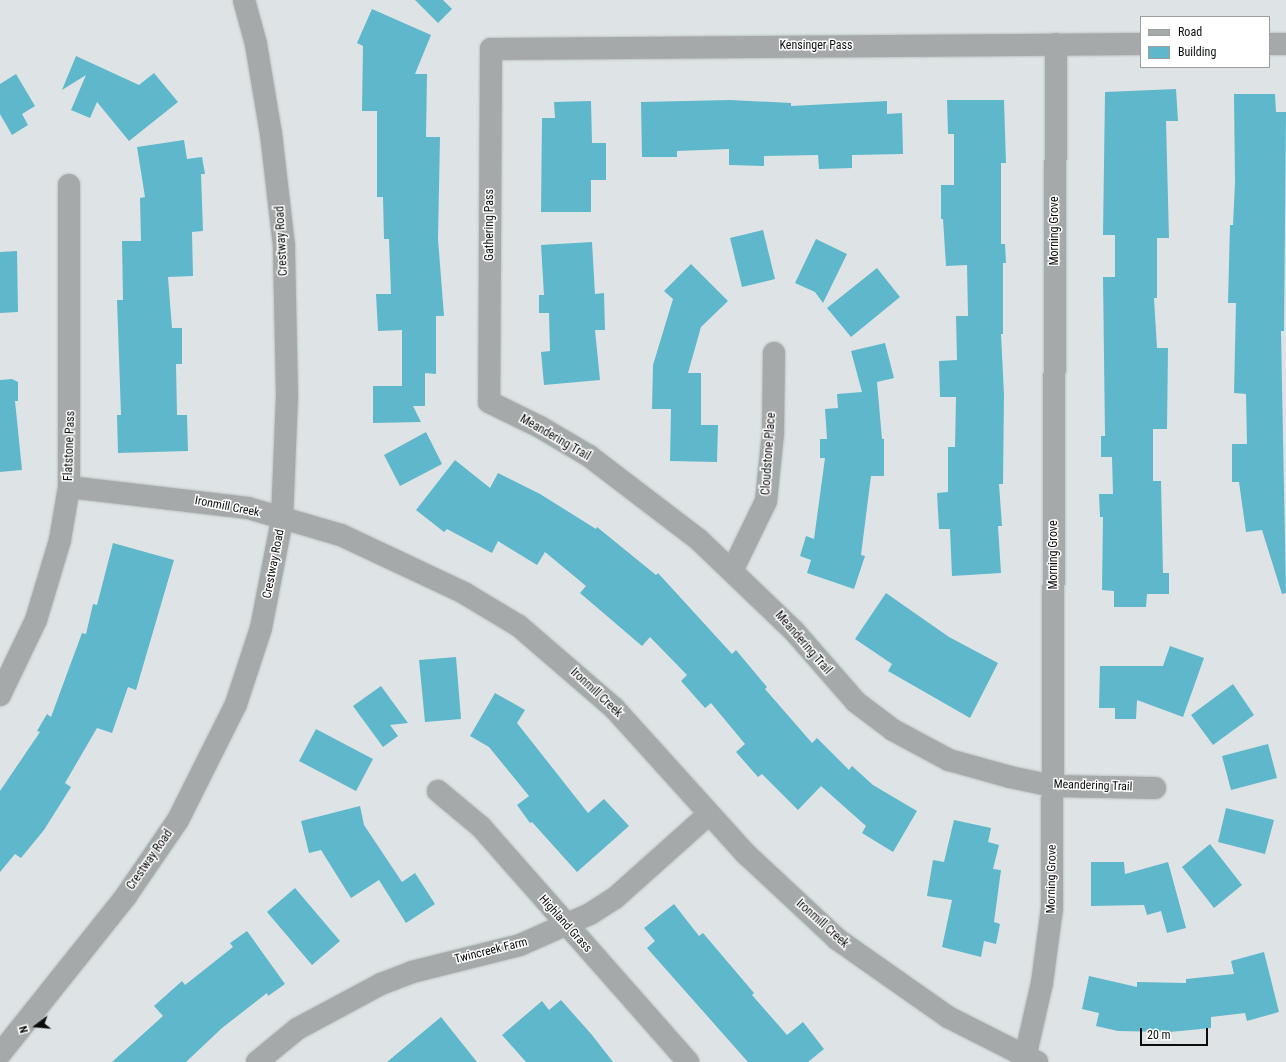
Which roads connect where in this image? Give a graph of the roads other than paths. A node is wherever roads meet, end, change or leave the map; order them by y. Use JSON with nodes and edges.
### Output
{"nodes":[{"id":1,"x":244,"y":0,"type":"edge"},
{"id":2,"x":1056,"y":44,"type":"junction"},
{"id":3,"x":1140,"y":44,"type":"edge"},
{"id":4,"x":1270,"y":44,"type":"edge"},
{"id":5,"x":1286,"y":44,"type":"edge"},
{"id":6,"x":491,"y":49,"type":"joint"},
{"id":7,"x":69,"y":185,"type":"dead end"},
{"id":8,"x":774,"y":353,"type":"dead end"},
{"id":9,"x":489,"y":402,"type":"joint"},
{"id":10,"x":68,"y":487,"type":"junction"},
{"id":11,"x":282,"y":520,"type":"junction"},
{"id":12,"x":732,"y":570,"type":"junction"},
{"id":13,"x":2,"y":688,"type":"edge"},
{"id":14,"x":1052,"y":786,"type":"junction"},
{"id":15,"x":1155,"y":788,"type":"dead end"},
{"id":16,"x":438,"y":791,"type":"dead end"},
{"id":17,"x":709,"y":814,"type":"junction"},
{"id":18,"x":567,"y":926,"type":"junction"},
{"id":19,"x":0,"y":1054,"type":"edge"},
{"id":20,"x":1029,"y":1061,"type":"edge"},
{"id":21,"x":257,"y":1062,"type":"edge"},
{"id":22,"x":688,"y":1062,"type":"edge"}],
"edges":[{"from":1,"to":11,"type":"street","name":"Crestway Road"},
{"from":2,"to":3,"type":"street","name":"Kensinger Pass"},
{"from":2,"to":6,"type":"street","name":"Kensinger Pass"},
{"from":2,"to":14,"type":"street","name":"Morning Grove"},
{"from":4,"to":5,"type":"street"},
{"from":6,"to":9,"type":"street","name":"Gathering Pass"},
{"from":7,"to":10,"type":"street","name":"Flatstone Pass"},
{"from":8,"to":12,"type":"street","name":"Cloudstone Place"},
{"from":9,"to":12,"type":"street","name":"Meandering Trail"},
{"from":10,"to":11,"type":"street","name":"Ironmill Creek"},
{"from":10,"to":13,"type":"street","name":"Flatstone Pass"},
{"from":11,"to":17,"type":"street","name":"Ironmill Creek"},
{"from":11,"to":19,"type":"street","name":"Crestway Road"},
{"from":12,"to":14,"type":"street","name":"Meandering Trail"},
{"from":14,"to":15,"type":"street","name":"Meandering Trail"},
{"from":14,"to":20,"type":"street","name":"Morning Grove"},
{"from":16,"to":18,"type":"street","name":"Highland Grass"},
{"from":17,"to":18,"type":"street","name":"Twincreek Farm"},
{"from":17,"to":20,"type":"street","name":"Ironmill Creek"},
{"from":18,"to":21,"type":"street","name":"Twincreek Farm"},
{"from":18,"to":22,"type":"street","name":"Highland Grass"}]}
